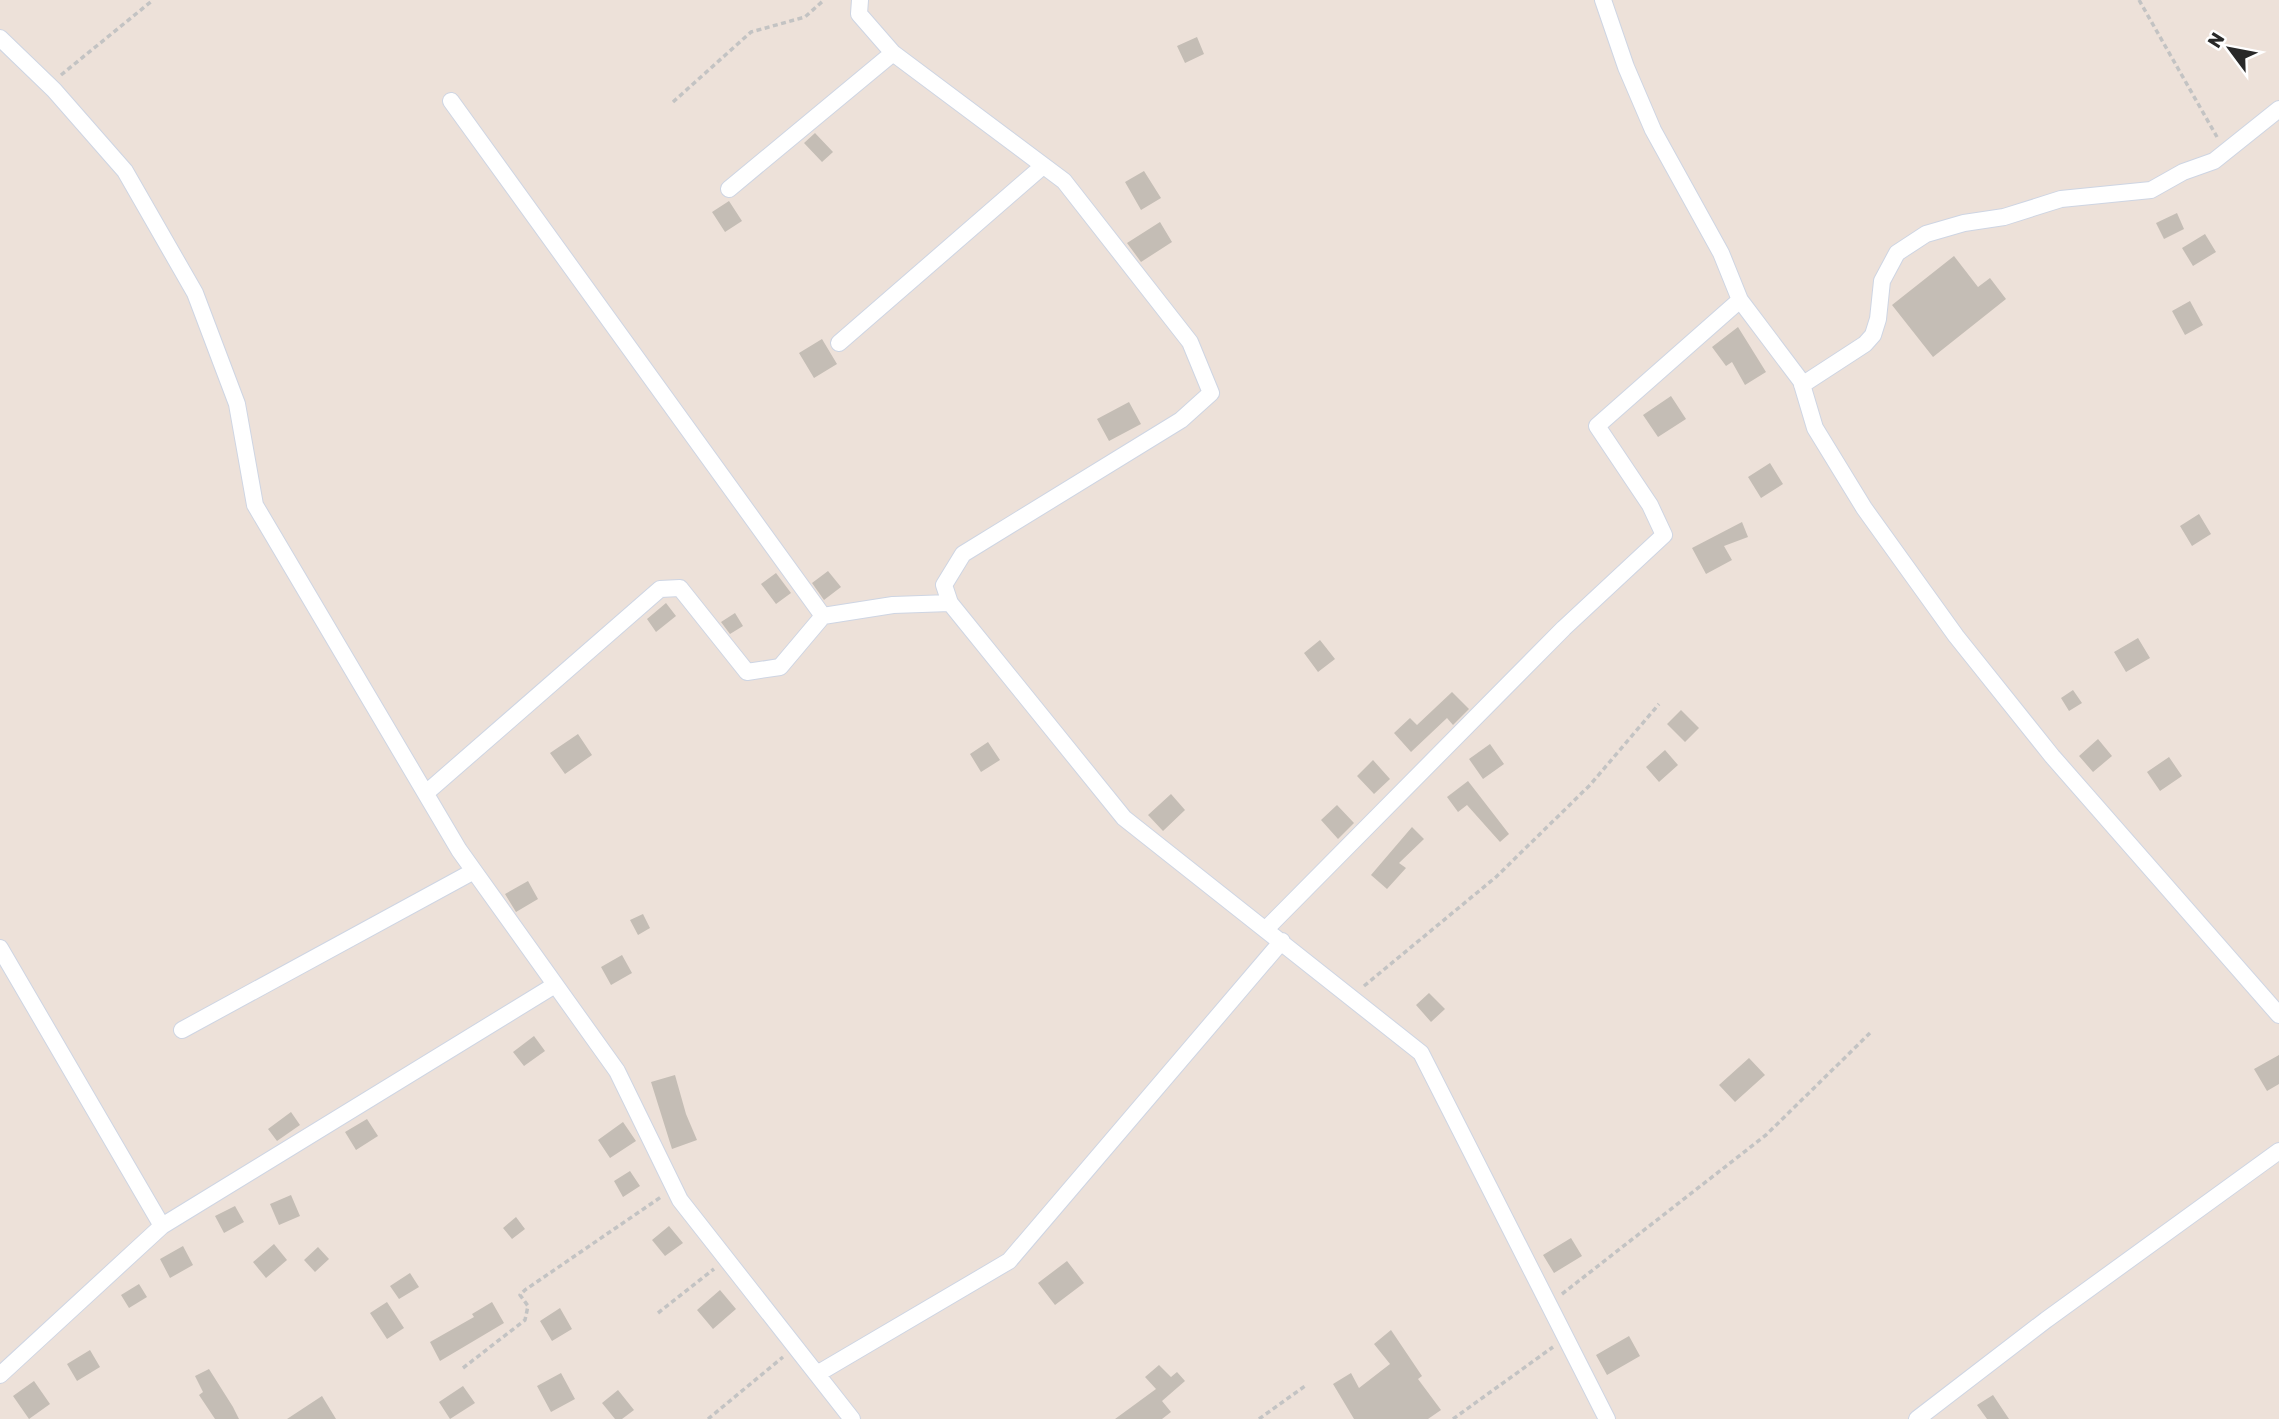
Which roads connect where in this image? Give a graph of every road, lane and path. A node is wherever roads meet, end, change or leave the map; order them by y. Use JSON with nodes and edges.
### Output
{"nodes":[{"id":1,"x":153,"y":0,"type":"edge"},
{"id":2,"x":824,"y":0,"type":"edge"},
{"id":3,"x":860,"y":0,"type":"edge"},
{"id":4,"x":1603,"y":0,"type":"edge"},
{"id":5,"x":2139,"y":0,"type":"edge"},
{"id":6,"x":0,"y":38,"type":"edge"},
{"id":7,"x":893,"y":53,"type":"junction"},
{"id":8,"x":49,"y":85,"type":"junction"},
{"id":9,"x":451,"y":101,"type":"dead end"},
{"id":10,"x":673,"y":102,"type":"dead end"},
{"id":11,"x":2279,"y":109,"type":"edge"},
{"id":12,"x":2225,"y":151,"type":"junction"},
{"id":13,"x":1043,"y":166,"type":"junction"},
{"id":14,"x":729,"y":189,"type":"dead end"},
{"id":15,"x":1741,"y":300,"type":"junction"},
{"id":16,"x":839,"y":343,"type":"dead end"},
{"id":17,"x":1802,"y":385,"type":"junction"},
{"id":18,"x":950,"y":603,"type":"junction"},
{"id":19,"x":823,"y":617,"type":"junction"},
{"id":20,"x":1660,"y":704,"type":"dead end"},
{"id":21,"x":426,"y":793,"type":"junction"},
{"id":22,"x":474,"y":870,"type":"junction"},
{"id":23,"x":1266,"y":929,"type":"junction"},
{"id":24,"x":1282,"y":941,"type":"junction"},
{"id":25,"x":0,"y":948,"type":"edge"},
{"id":26,"x":555,"y":985,"type":"junction"},
{"id":27,"x":1351,"y":996,"type":"junction"},
{"id":28,"x":2279,"y":1015,"type":"edge"},
{"id":29,"x":183,"y":1030,"type":"dead end"},
{"id":30,"x":1870,"y":1033,"type":"dead end"},
{"id":31,"x":2279,"y":1151,"type":"edge"},
{"id":32,"x":674,"y":1188,"type":"junction"},
{"id":33,"x":162,"y":1226,"type":"junction"},
{"id":34,"x":726,"y":1259,"type":"junction"},
{"id":35,"x":1549,"y":1304,"type":"junction"},
{"id":36,"x":658,"y":1313,"type":"dead end"},
{"id":37,"x":1566,"y":1338,"type":"junction"},
{"id":38,"x":797,"y":1349,"type":"junction"},
{"id":39,"x":463,"y":1368,"type":"dead end"},
{"id":40,"x":817,"y":1374,"type":"junction"},
{"id":41,"x":0,"y":1375,"type":"edge"},
{"id":42,"x":1305,"y":1386,"type":"dead end"},
{"id":43,"x":708,"y":1419,"type":"edge"},
{"id":44,"x":852,"y":1419,"type":"edge"},
{"id":45,"x":1259,"y":1419,"type":"edge"},
{"id":46,"x":1453,"y":1419,"type":"edge"},
{"id":47,"x":1607,"y":1419,"type":"edge"},
{"id":48,"x":1917,"y":1419,"type":"edge"}],
"edges":[{"from":1,"to":8,"type":"path"},
{"from":2,"to":10,"type":"path"},
{"from":3,"to":7,"type":"street"},
{"from":4,"to":15,"type":"street"},
{"from":5,"to":12,"type":"path"},
{"from":6,"to":8,"type":"street"},
{"from":7,"to":13,"type":"street"},
{"from":7,"to":14,"type":"street"},
{"from":8,"to":21,"type":"street"},
{"from":9,"to":19,"type":"street"},
{"from":11,"to":12,"type":"street"},
{"from":12,"to":17,"type":"street"},
{"from":13,"to":16,"type":"street"},
{"from":13,"to":18,"type":"street"},
{"from":15,"to":17,"type":"street"},
{"from":15,"to":23,"type":"street"},
{"from":17,"to":28,"type":"street"},
{"from":18,"to":19,"type":"street"},
{"from":18,"to":23,"type":"street"},
{"from":19,"to":21,"type":"street"},
{"from":20,"to":27,"type":"path"},
{"from":21,"to":22,"type":"street"},
{"from":22,"to":26,"type":"street"},
{"from":22,"to":29,"type":"street"},
{"from":23,"to":24,"type":"street"},
{"from":24,"to":27,"type":"street"},
{"from":24,"to":40,"type":"street"},
{"from":25,"to":33,"type":"street"},
{"from":26,"to":32,"type":"street"},
{"from":26,"to":33,"type":"street"},
{"from":27,"to":35,"type":"street"},
{"from":30,"to":35,"type":"path"},
{"from":31,"to":48,"type":"street"},
{"from":32,"to":34,"type":"street"},
{"from":32,"to":39,"type":"path"},
{"from":33,"to":41,"type":"street"},
{"from":34,"to":36,"type":"path"},
{"from":34,"to":38,"type":"street"},
{"from":35,"to":37,"type":"street"},
{"from":37,"to":46,"type":"path"},
{"from":37,"to":47,"type":"street"},
{"from":38,"to":40,"type":"street"},
{"from":38,"to":43,"type":"path"},
{"from":40,"to":44,"type":"street"},
{"from":42,"to":45,"type":"path"}]}
